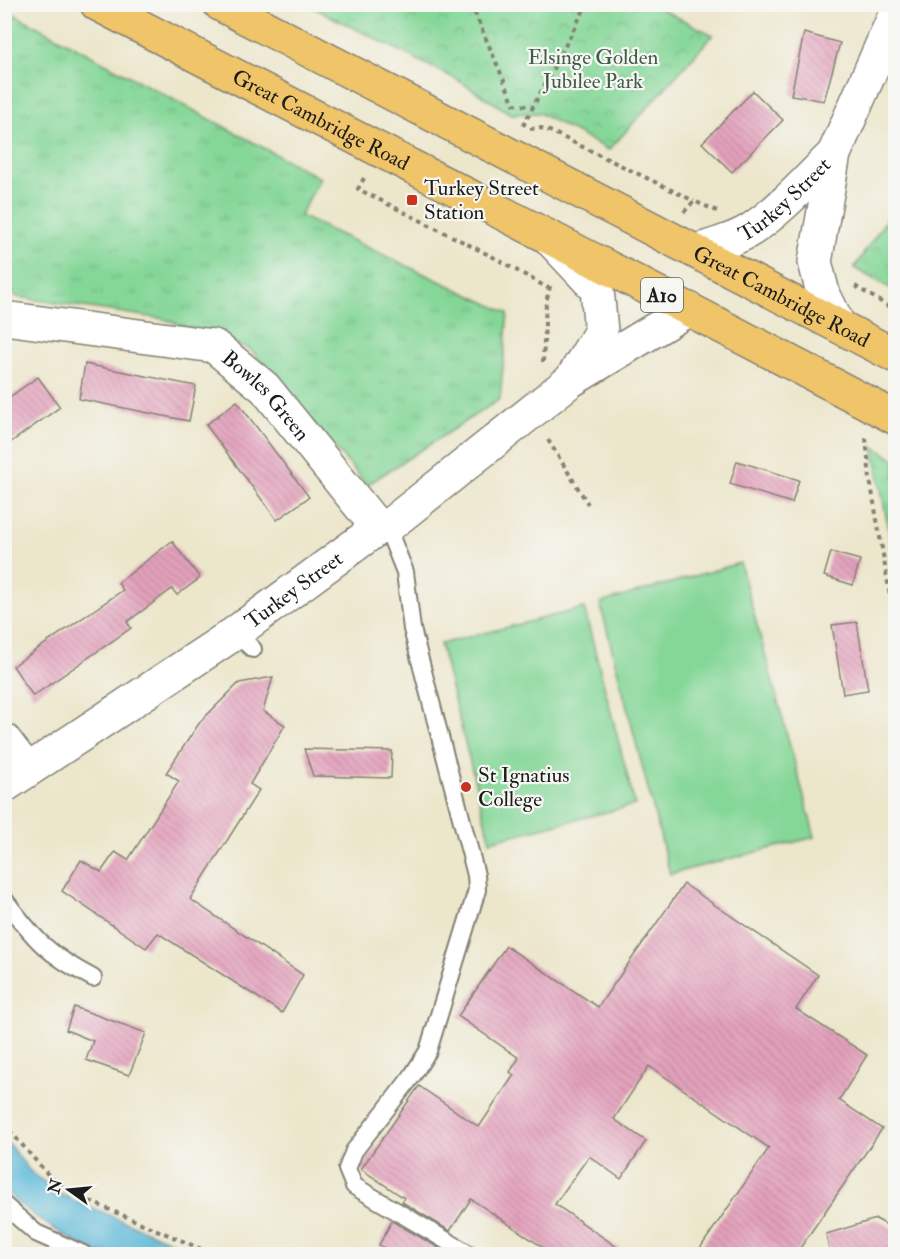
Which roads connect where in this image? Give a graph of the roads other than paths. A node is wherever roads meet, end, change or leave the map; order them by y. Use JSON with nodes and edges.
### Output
{"nodes":[{"id":1,"x":97,"y":4,"type":"edge"},
{"id":2,"x":220,"y":4,"type":"edge"},
{"id":3,"x":896,"y":13,"type":"edge"},
{"id":4,"x":834,"y":154,"type":"junction"},
{"id":5,"x":544,"y":234,"type":"junction"},
{"id":6,"x":696,"y":250,"type":"junction"},
{"id":7,"x":689,"y":309,"type":"junction"},
{"id":8,"x":4,"y":318,"type":"edge"},
{"id":9,"x":839,"y":326,"type":"junction"},
{"id":10,"x":896,"y":356,"type":"edge"},
{"id":11,"x":557,"y":373,"type":"junction"},
{"id":12,"x":896,"y":418,"type":"edge"},
{"id":13,"x":382,"y":527,"type":"junction"},
{"id":14,"x":4,"y":740,"type":"edge"},
{"id":15,"x":16,"y":778,"type":"edge"},
{"id":16,"x":4,"y":899,"type":"edge"},
{"id":17,"x":93,"y":978,"type":"dead end"},
{"id":18,"x":4,"y":1205,"type":"edge"},
{"id":19,"x":83,"y":1254,"type":"edge"},
{"id":20,"x":468,"y":1254,"type":"edge"}],
"edges":[{"from":1,"to":5,"type":"highway","name":"Great Cambridge Road","number":"A10"},
{"from":2,"to":6,"type":"highway","name":"Great Cambridge Road","number":"A10"},
{"from":3,"to":4,"type":"street","name":"Turkey Street"},
{"from":4,"to":6,"type":"street","name":"Turkey Street"},
{"from":4,"to":9,"type":"street","name":"Turkey Street"},
{"from":5,"to":7,"type":"highway","name":"Great Cambridge Road","number":"A10"},
{"from":5,"to":11,"type":"street","name":"Turkey Street"},
{"from":6,"to":9,"type":"highway","name":"Great Cambridge Road","number":"A10"},
{"from":7,"to":11,"type":"street","name":"Turkey Street"},
{"from":7,"to":12,"type":"highway","name":"Great Cambridge Road","number":"A10"},
{"from":8,"to":13,"type":"street","name":"Bowles Green"},
{"from":9,"to":10,"type":"highway","name":"Great Cambridge Road","number":"A10"},
{"from":11,"to":13,"type":"street","name":"Turkey Street"},
{"from":13,"to":15,"type":"street","name":"Turkey Street"},
{"from":13,"to":20,"type":"lane"},
{"from":14,"to":15,"type":"street"},
{"from":16,"to":17,"type":"lane"},
{"from":18,"to":19,"type":"lane"}]}
